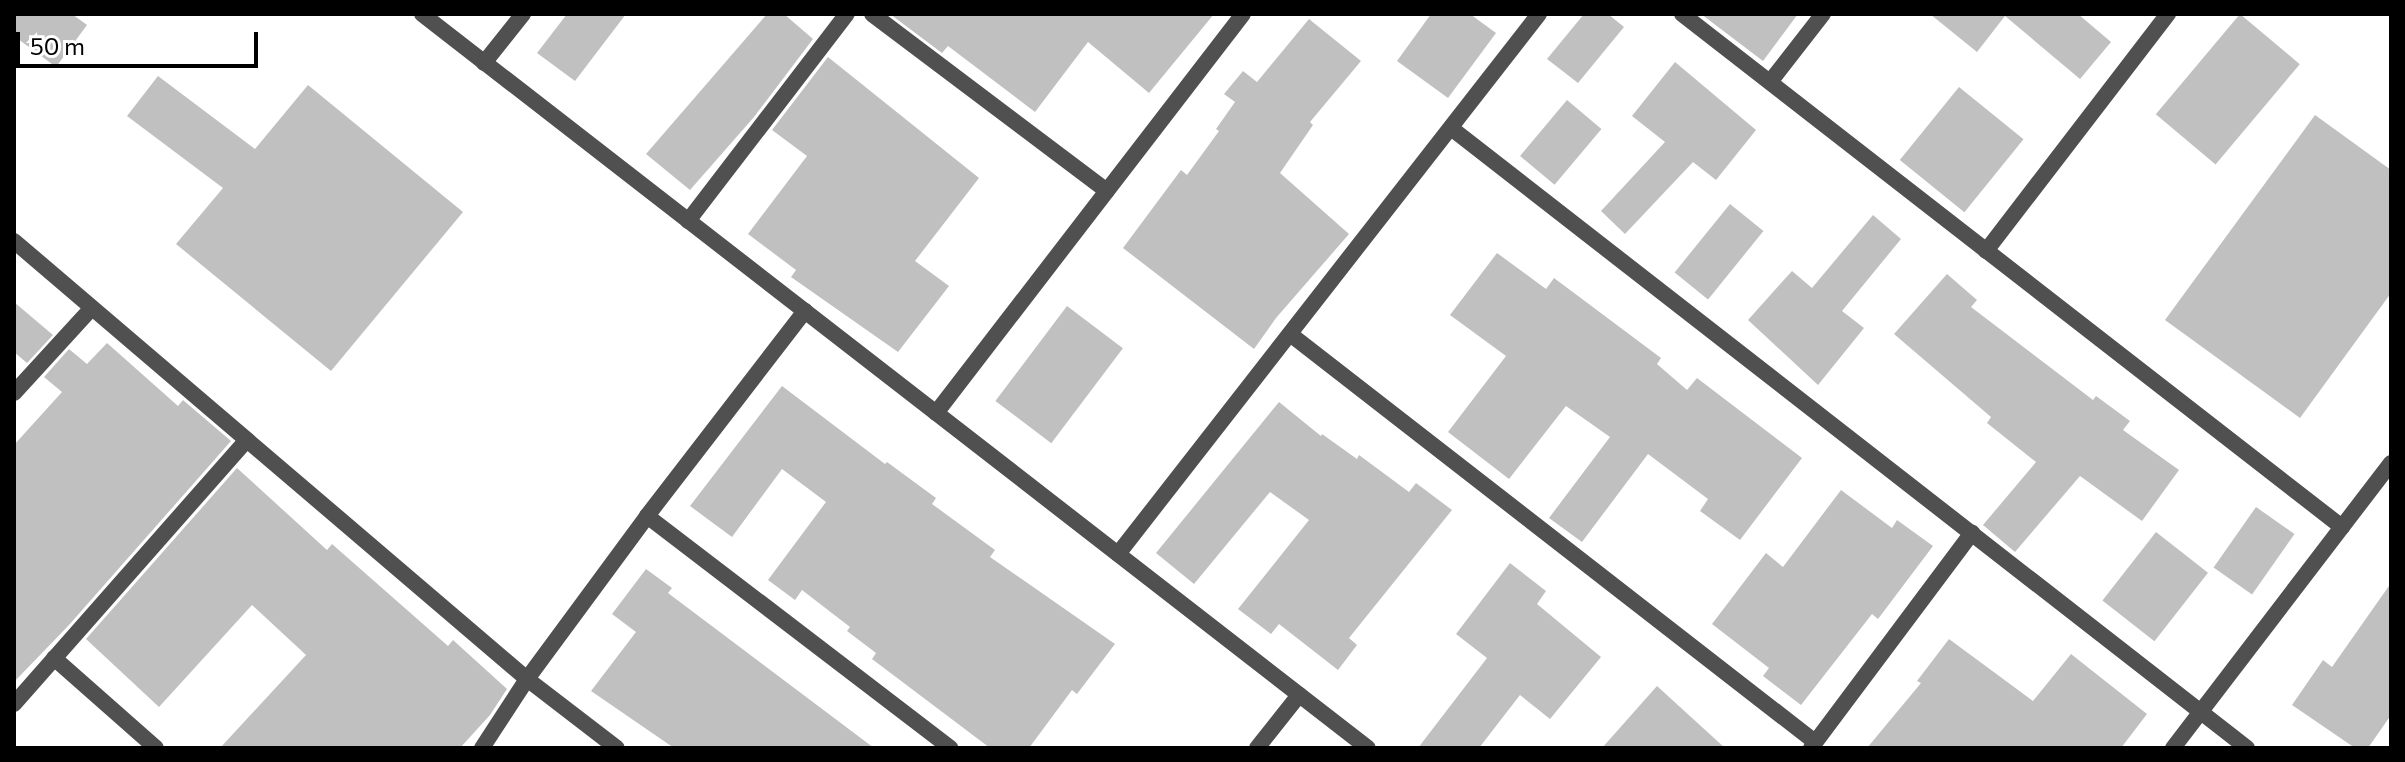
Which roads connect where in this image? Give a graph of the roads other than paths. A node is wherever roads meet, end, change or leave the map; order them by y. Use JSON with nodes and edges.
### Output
{"nodes":[{"id":1,"x":422,"y":14,"type":"edge"},
{"id":2,"x":523,"y":14,"type":"edge"},
{"id":3,"x":847,"y":14,"type":"edge"},
{"id":4,"x":872,"y":14,"type":"edge"},
{"id":5,"x":1243,"y":14,"type":"edge"},
{"id":6,"x":1539,"y":14,"type":"edge"},
{"id":7,"x":1682,"y":14,"type":"edge"},
{"id":8,"x":1823,"y":14,"type":"edge"},
{"id":9,"x":2168,"y":14,"type":"edge"},
{"id":10,"x":484,"y":63,"type":"junction"},
{"id":11,"x":1770,"y":82,"type":"junction"},
{"id":12,"x":1451,"y":128,"type":"junction"},
{"id":13,"x":1107,"y":191,"type":"junction"},
{"id":14,"x":688,"y":221,"type":"junction"},
{"id":15,"x":14,"y":241,"type":"edge"},
{"id":16,"x":1986,"y":251,"type":"junction"},
{"id":17,"x":92,"y":308,"type":"junction"},
{"id":18,"x":805,"y":311,"type":"junction"},
{"id":19,"x":1290,"y":334,"type":"junction"},
{"id":20,"x":14,"y":393,"type":"edge"},
{"id":21,"x":936,"y":413,"type":"junction"},
{"id":22,"x":247,"y":440,"type":"junction"},
{"id":23,"x":2391,"y":463,"type":"edge"},
{"id":24,"x":647,"y":516,"type":"junction"},
{"id":25,"x":2342,"y":527,"type":"junction"},
{"id":26,"x":1972,"y":533,"type":"junction"},
{"id":27,"x":1118,"y":554,"type":"junction"},
{"id":28,"x":54,"y":658,"type":"junction"},
{"id":29,"x":527,"y":679,"type":"junction"},
{"id":30,"x":1299,"y":695,"type":"junction"},
{"id":31,"x":14,"y":704,"type":"edge"},
{"id":32,"x":2202,"y":711,"type":"junction"},
{"id":33,"x":1813,"y":745,"type":"edge"},
{"id":34,"x":156,"y":748,"type":"edge"},
{"id":35,"x":482,"y":748,"type":"edge"},
{"id":36,"x":617,"y":748,"type":"edge"},
{"id":37,"x":950,"y":748,"type":"edge"},
{"id":38,"x":1257,"y":748,"type":"edge"},
{"id":39,"x":1368,"y":748,"type":"edge"},
{"id":40,"x":2173,"y":748,"type":"edge"},
{"id":41,"x":2247,"y":748,"type":"edge"}],
"edges":[{"from":1,"to":10,"type":"street"},
{"from":2,"to":10,"type":"street"},
{"from":3,"to":14,"type":"street"},
{"from":4,"to":13,"type":"street"},
{"from":5,"to":13,"type":"street"},
{"from":6,"to":12,"type":"street"},
{"from":7,"to":11,"type":"street"},
{"from":8,"to":11,"type":"street"},
{"from":9,"to":16,"type":"street"},
{"from":10,"to":14,"type":"street"},
{"from":11,"to":16,"type":"street"},
{"from":12,"to":19,"type":"street"},
{"from":12,"to":26,"type":"street"},
{"from":13,"to":21,"type":"street"},
{"from":14,"to":18,"type":"street"},
{"from":15,"to":17,"type":"street"},
{"from":16,"to":25,"type":"street"},
{"from":17,"to":20,"type":"street"},
{"from":17,"to":22,"type":"street"},
{"from":18,"to":21,"type":"street"},
{"from":18,"to":24,"type":"street"},
{"from":19,"to":27,"type":"street"},
{"from":19,"to":33,"type":"street"},
{"from":21,"to":27,"type":"street"},
{"from":22,"to":28,"type":"street"},
{"from":22,"to":29,"type":"street"},
{"from":23,"to":25,"type":"street"},
{"from":24,"to":29,"type":"street"},
{"from":24,"to":37,"type":"street"},
{"from":25,"to":32,"type":"street"},
{"from":26,"to":32,"type":"street"},
{"from":26,"to":33,"type":"street"},
{"from":27,"to":30,"type":"street"},
{"from":28,"to":31,"type":"street"},
{"from":28,"to":34,"type":"street"},
{"from":29,"to":35,"type":"street"},
{"from":29,"to":36,"type":"street"},
{"from":30,"to":38,"type":"street"},
{"from":30,"to":39,"type":"street"},
{"from":32,"to":40,"type":"street"},
{"from":32,"to":41,"type":"street"}]}
